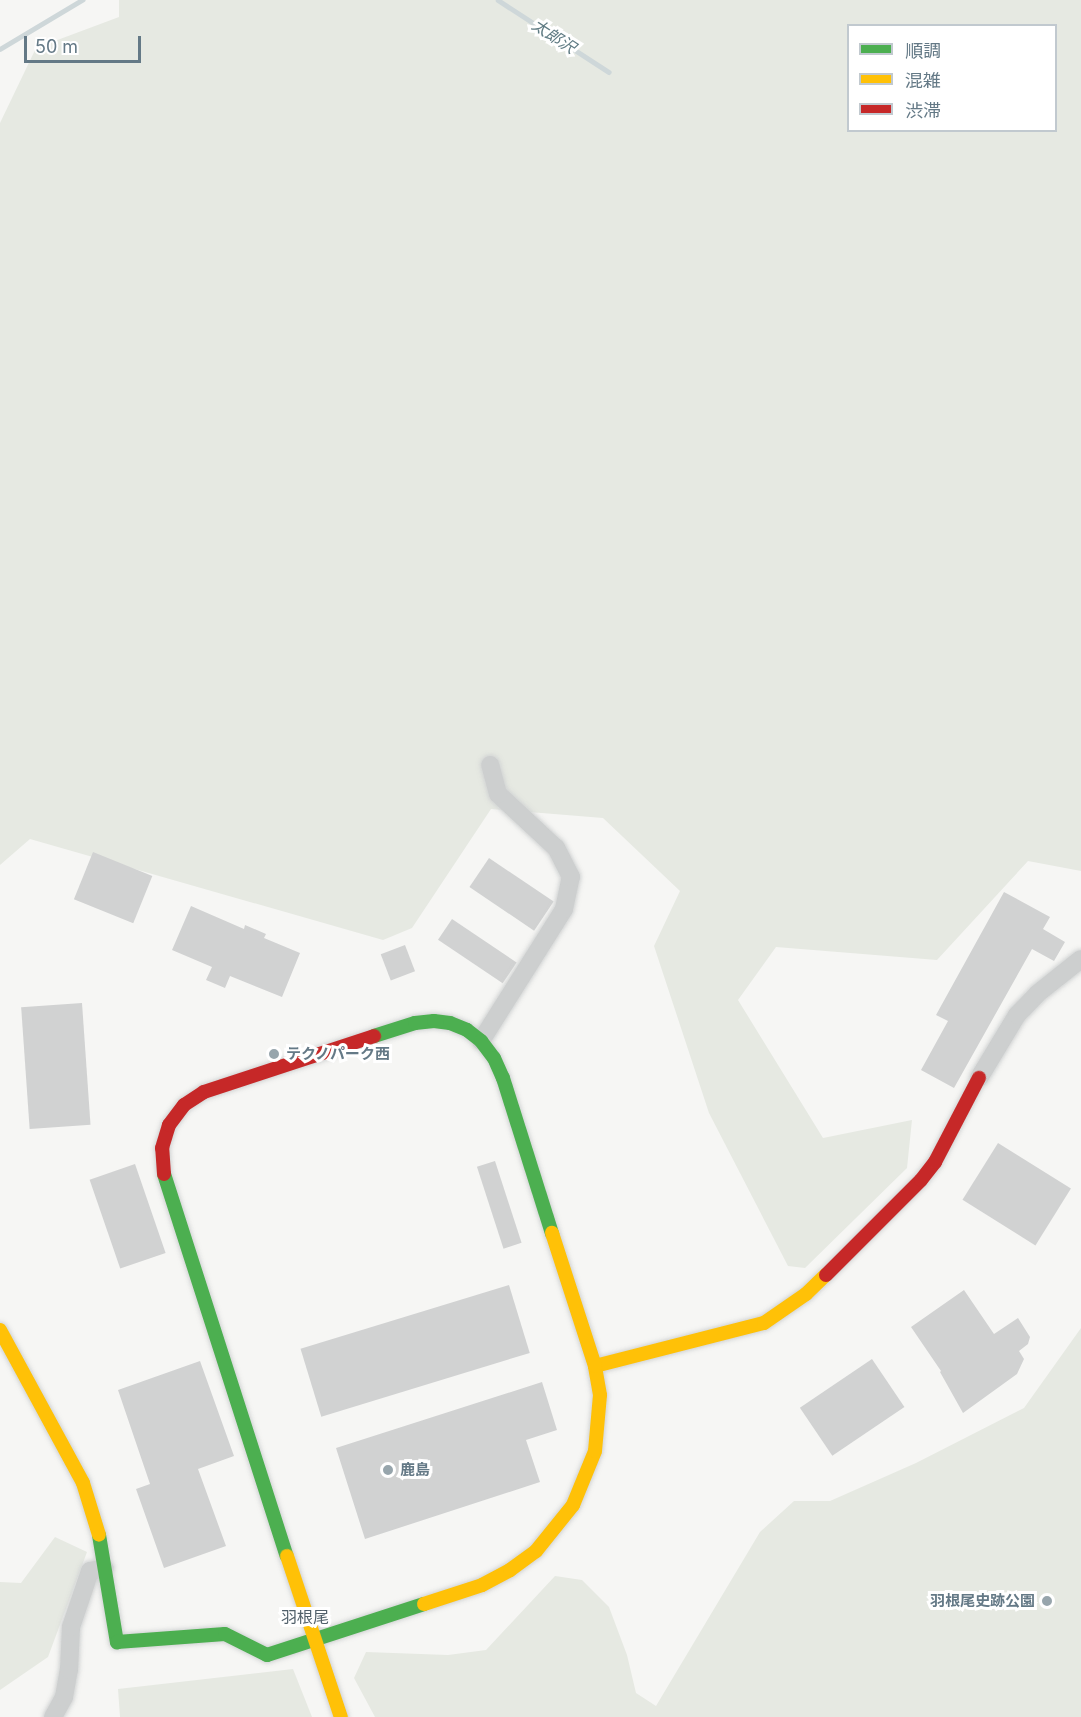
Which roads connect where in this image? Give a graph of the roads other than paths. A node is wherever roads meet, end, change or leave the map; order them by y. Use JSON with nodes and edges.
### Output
{"nodes":[{"id":1,"x":490,"y":765,"type":"dead end"},
{"id":2,"x":1081,"y":959,"type":"edge"},
{"id":3,"x":481,"y":1041,"type":"junction"},
{"id":4,"x":979,"y":1078,"type":"joint"},
{"id":5,"x":0,"y":1330,"type":"edge"},
{"id":6,"x":595,"y":1366,"type":"junction"},
{"id":7,"x":105,"y":1568,"type":"junction"},
{"id":8,"x":314,"y":1639,"type":"junction"},
{"id":9,"x":53,"y":1717,"type":"edge"},
{"id":10,"x":341,"y":1717,"type":"edge"}],
"edges":[{"from":1,"to":3,"type":"street"},
{"from":2,"to":4,"type":"street"},
{"from":3,"to":6,"type":"street"},
{"from":3,"to":8,"type":"street"},
{"from":4,"to":6,"type":"street"},
{"from":5,"to":7,"type":"street"},
{"from":6,"to":8,"type":"street"},
{"from":7,"to":8,"type":"street"},
{"from":7,"to":9,"type":"street"},
{"from":8,"to":10,"type":"street"}]}
